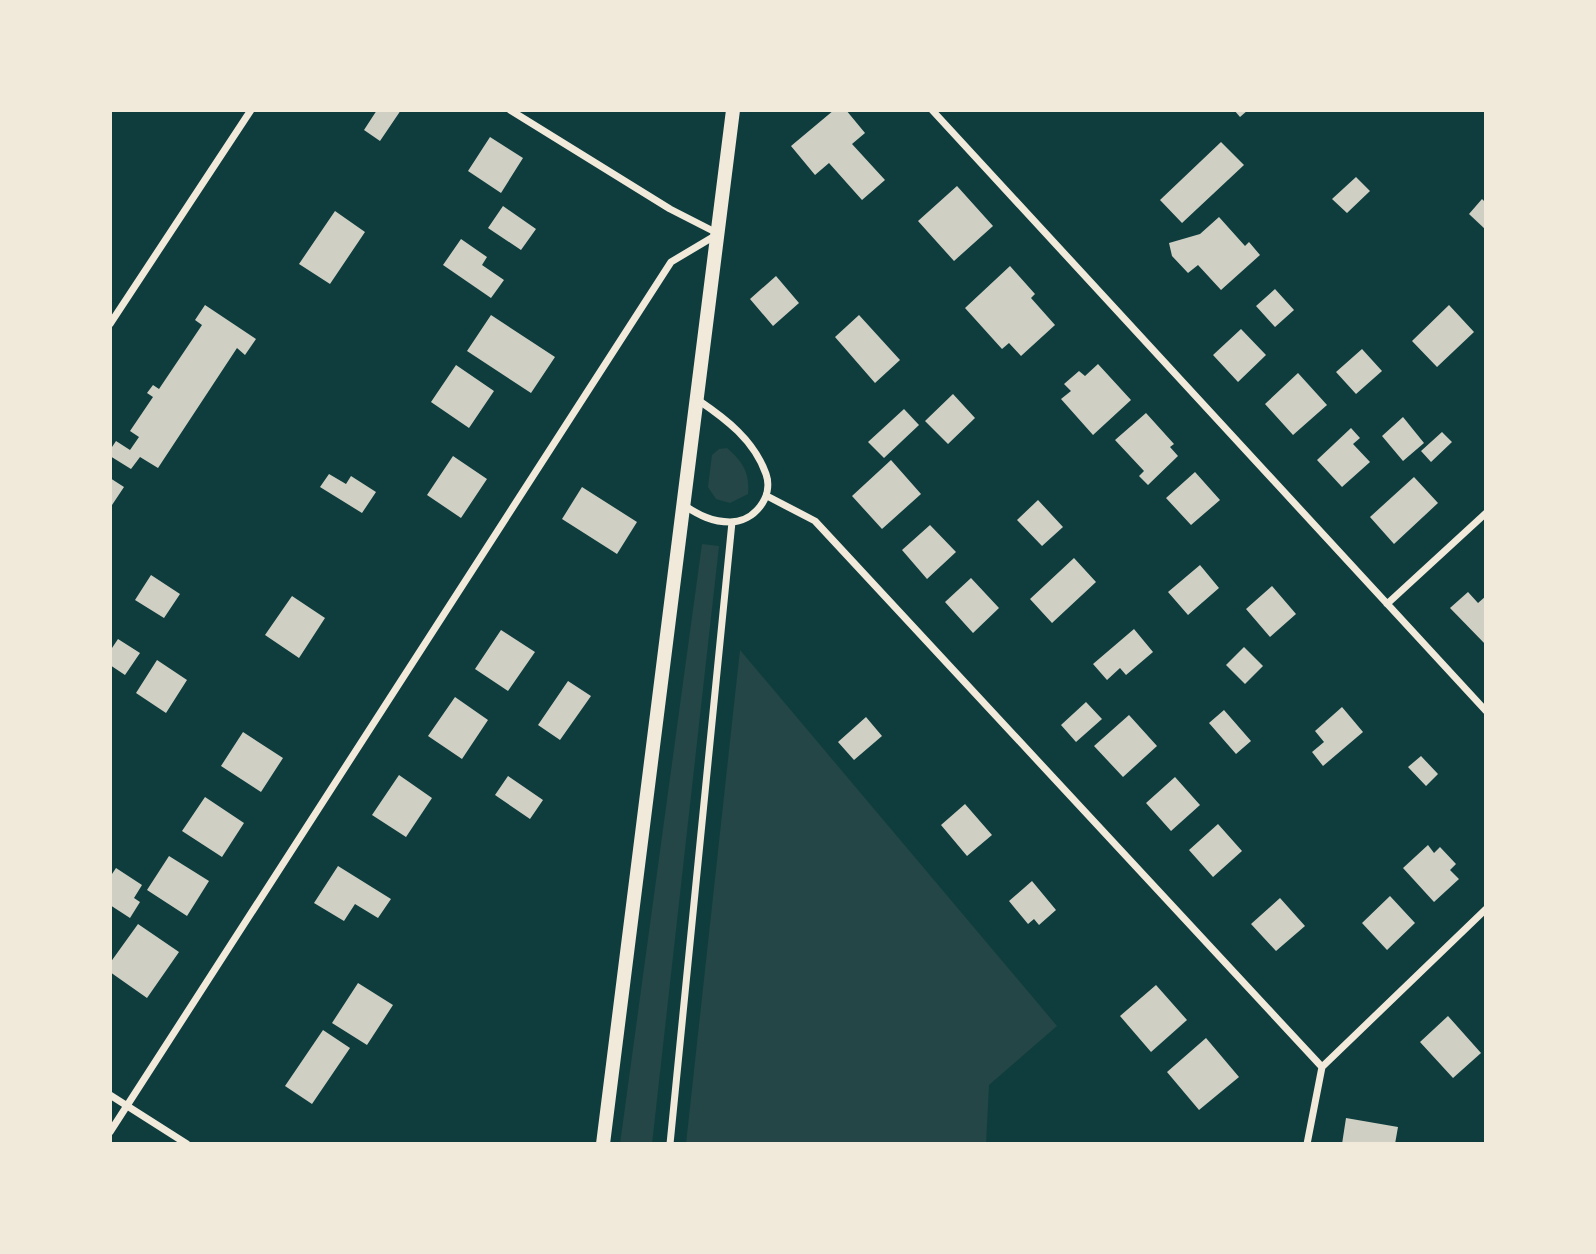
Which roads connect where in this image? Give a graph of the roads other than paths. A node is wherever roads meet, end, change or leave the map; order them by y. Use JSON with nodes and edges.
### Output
{"nodes":[{"id":1,"x":251,"y":110,"type":"edge"},
{"id":2,"x":510,"y":110,"type":"edge"},
{"id":3,"x":733,"y":110,"type":"edge"},
{"id":4,"x":932,"y":110,"type":"edge"},
{"id":5,"x":719,"y":234,"type":"junction"},
{"id":6,"x":110,"y":324,"type":"edge"},
{"id":7,"x":698,"y":400,"type":"junction"},
{"id":8,"x":767,"y":496,"type":"junction"},
{"id":9,"x":685,"y":506,"type":"junction"},
{"id":10,"x":1486,"y":513,"type":"edge"},
{"id":11,"x":732,"y":522,"type":"junction"},
{"id":12,"x":1387,"y":604,"type":"junction"},
{"id":13,"x":1486,"y":711,"type":"edge"},
{"id":14,"x":1486,"y":909,"type":"edge"},
{"id":15,"x":1322,"y":1067,"type":"junction"},
{"id":16,"x":110,"y":1095,"type":"edge"},
{"id":17,"x":127,"y":1106,"type":"junction"},
{"id":18,"x":110,"y":1132,"type":"edge"},
{"id":19,"x":187,"y":1144,"type":"edge"},
{"id":20,"x":603,"y":1144,"type":"edge"},
{"id":21,"x":670,"y":1144,"type":"edge"},
{"id":22,"x":1307,"y":1144,"type":"edge"}],
"edges":[{"from":1,"to":6,"type":"street"},
{"from":2,"to":5,"type":"street"},
{"from":3,"to":5,"type":"main road"},
{"from":4,"to":12,"type":"street"},
{"from":5,"to":7,"type":"main road"},
{"from":5,"to":17,"type":"street"},
{"from":7,"to":8,"type":"street"},
{"from":7,"to":9,"type":"main road"},
{"from":8,"to":11,"type":"street"},
{"from":8,"to":15,"type":"street"},
{"from":9,"to":11,"type":"street"},
{"from":9,"to":20,"type":"main road"},
{"from":10,"to":12,"type":"street"},
{"from":11,"to":21,"type":"street"},
{"from":12,"to":13,"type":"street"},
{"from":14,"to":15,"type":"street"},
{"from":15,"to":22,"type":"street"},
{"from":16,"to":17,"type":"street"},
{"from":17,"to":18,"type":"street"},
{"from":17,"to":19,"type":"street"}]}
